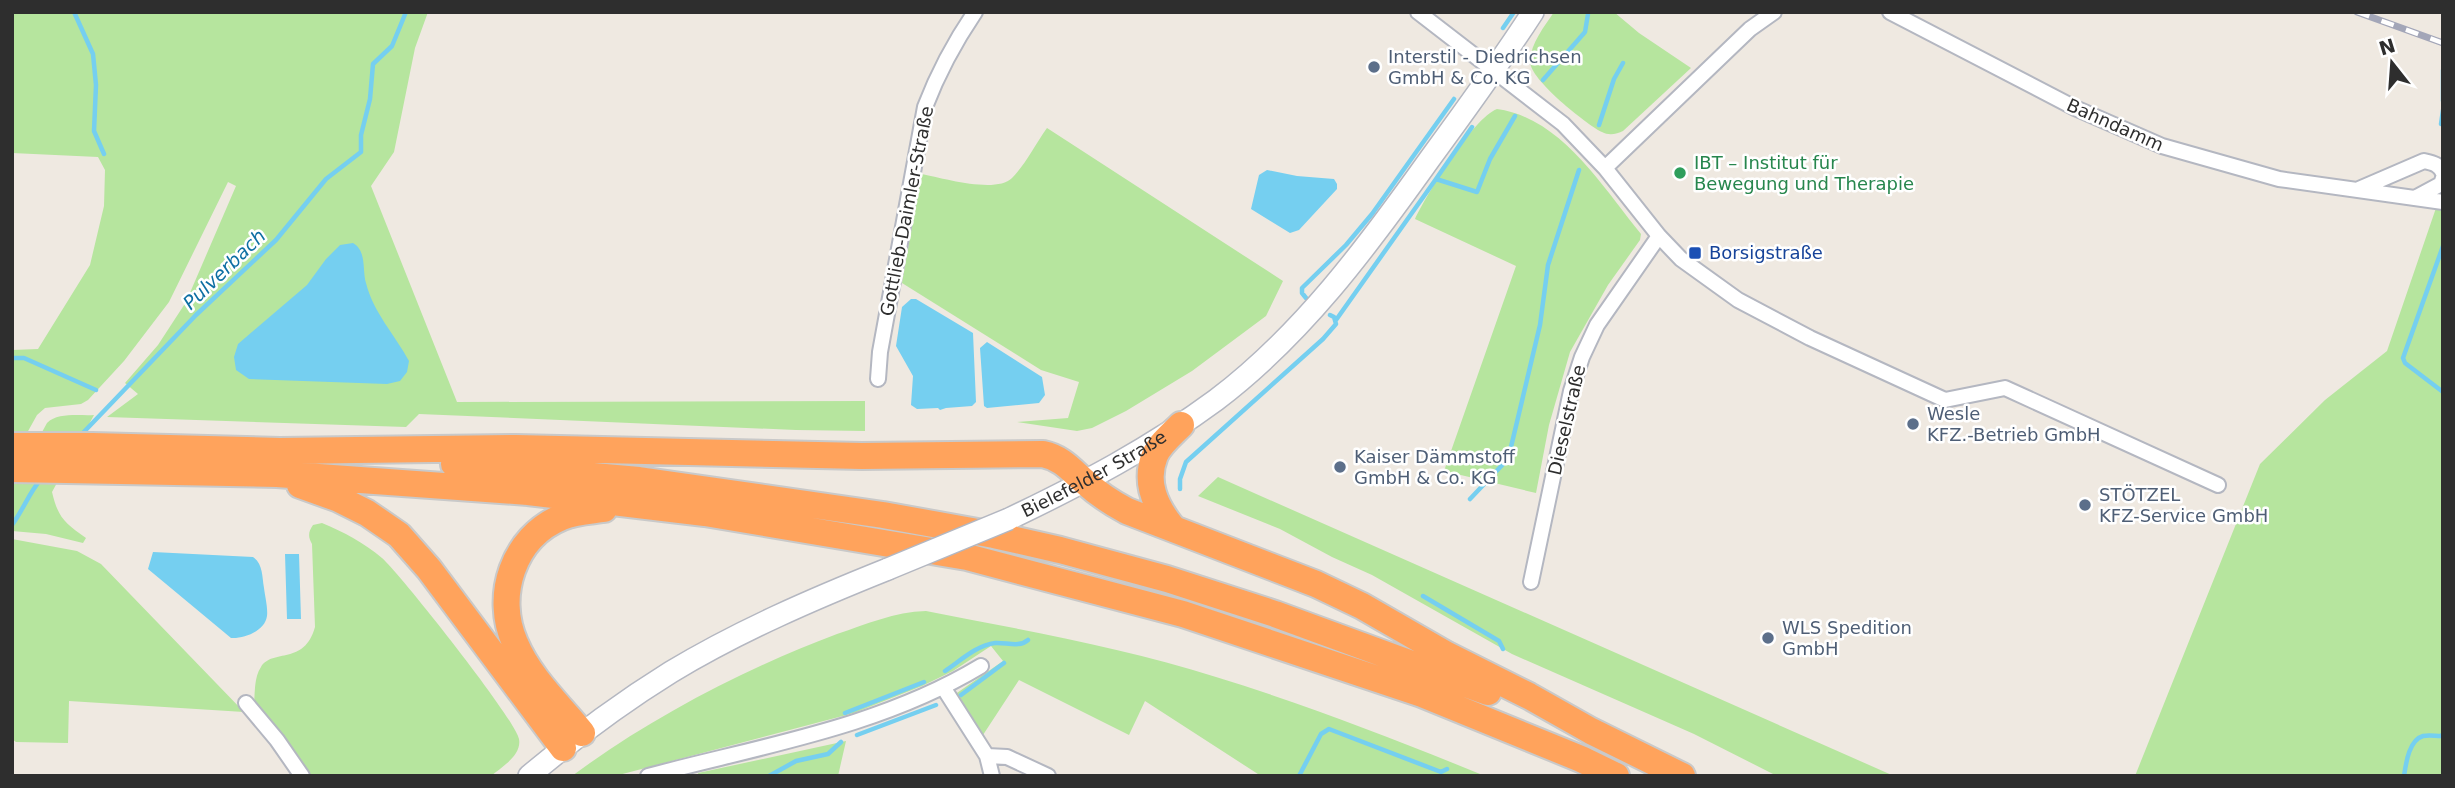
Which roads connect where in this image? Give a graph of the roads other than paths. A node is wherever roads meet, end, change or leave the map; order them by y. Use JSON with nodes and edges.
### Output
{"nodes":[{"id":1,"x":975,"y":12,"type":"edge"},
{"id":2,"x":1418,"y":12,"type":"edge"},
{"id":3,"x":1532,"y":12,"type":"edge"},
{"id":4,"x":1774,"y":12,"type":"edge"},
{"id":5,"x":1890,"y":12,"type":"edge"},
{"id":6,"x":1494,"y":70,"type":"junction"},
{"id":7,"x":1605,"y":167,"type":"junction"},
{"id":8,"x":2443,"y":173,"type":"edge"},
{"id":9,"x":2443,"y":178,"type":"edge"},
{"id":10,"x":2358,"y":190,"type":"junction"},
{"id":11,"x":2415,"y":198,"type":"junction"},
{"id":12,"x":2443,"y":202,"type":"edge"},
{"id":13,"x":1659,"y":236,"type":"junction"},
{"id":14,"x":878,"y":379,"type":"dead end"},
{"id":15,"x":1181,"y":425,"type":"junction"},
{"id":16,"x":12,"y":446,"type":"edge"},
{"id":17,"x":280,"y":451,"type":"junction"},
{"id":18,"x":86,"y":457,"type":"junction"},
{"id":19,"x":12,"y":469,"type":"edge"},
{"id":20,"x":218,"y":473,"type":"junction"},
{"id":21,"x":1085,"y":482,"type":"junction"},
{"id":22,"x":2218,"y":485,"type":"dead end"},
{"id":23,"x":656,"y":505,"type":"junction"},
{"id":24,"x":1172,"y":527,"type":"junction"},
{"id":25,"x":1531,"y":582,"type":"dead end"},
{"id":26,"x":981,"y":666,"type":"dead end"},
{"id":27,"x":943,"y":687,"type":"junction"},
{"id":28,"x":246,"y":703,"type":"dead end"},
{"id":29,"x":1591,"y":731,"type":"junction"},
{"id":30,"x":573,"y":740,"type":"junction"},
{"id":31,"x":987,"y":756,"type":"junction"},
{"id":32,"x":302,"y":776,"type":"edge"},
{"id":33,"x":529,"y":776,"type":"edge"},
{"id":34,"x":648,"y":776,"type":"edge"},
{"id":35,"x":992,"y":776,"type":"edge"},
{"id":36,"x":1048,"y":776,"type":"edge"},
{"id":37,"x":1616,"y":776,"type":"edge"},
{"id":38,"x":1682,"y":776,"type":"edge"}],
"edges":[{"from":1,"to":14,"type":"street","name":"Gottlieb-Daimler-Straße"},
{"from":2,"to":6,"type":"street"},
{"from":3,"to":6,"type":"main road","name":"Bielefelder Straße"},
{"from":4,"to":7,"type":"street"},
{"from":5,"to":10,"type":"street","name":"Bahndamm"},
{"from":6,"to":7,"type":"street"},
{"from":6,"to":15,"type":"main road","name":"Bielefelder Straße"},
{"from":7,"to":13,"type":"street"},
{"from":8,"to":10,"type":"street"},
{"from":9,"to":11,"type":"street"},
{"from":10,"to":11,"type":"street","name":"Bahndamm"},
{"from":11,"to":12,"type":"street","name":"Bahndamm"},
{"from":13,"to":22,"type":"street"},
{"from":13,"to":25,"type":"street","name":"Dieselstraße"},
{"from":15,"to":21,"type":"main road","name":"Bielefelder Straße"},
{"from":15,"to":24,"type":"highway"},
{"from":16,"to":18,"type":"highway"},
{"from":17,"to":18,"type":"highway"},
{"from":17,"to":21,"type":"highway"},
{"from":17,"to":29,"type":"highway"},
{"from":18,"to":19,"type":"highway"},
{"from":18,"to":20,"type":"highway"},
{"from":20,"to":23,"type":"highway"},
{"from":20,"to":30,"type":"highway"},
{"from":21,"to":24,"type":"highway"},
{"from":21,"to":30,"type":"main road","name":"Bielefelder Straße","bridge":true},
{"from":23,"to":30,"type":"highway"},
{"from":23,"to":37,"type":"highway"},
{"from":24,"to":29,"type":"highway"},
{"from":26,"to":27,"type":"street"},
{"from":27,"to":31,"type":"street"},
{"from":27,"to":34,"type":"street"},
{"from":28,"to":32,"type":"street"},
{"from":29,"to":38,"type":"highway"},
{"from":30,"to":33,"type":"main road","name":"Bielefelder Straße"},
{"from":31,"to":35,"type":"street"},
{"from":31,"to":36,"type":"street"}]}
